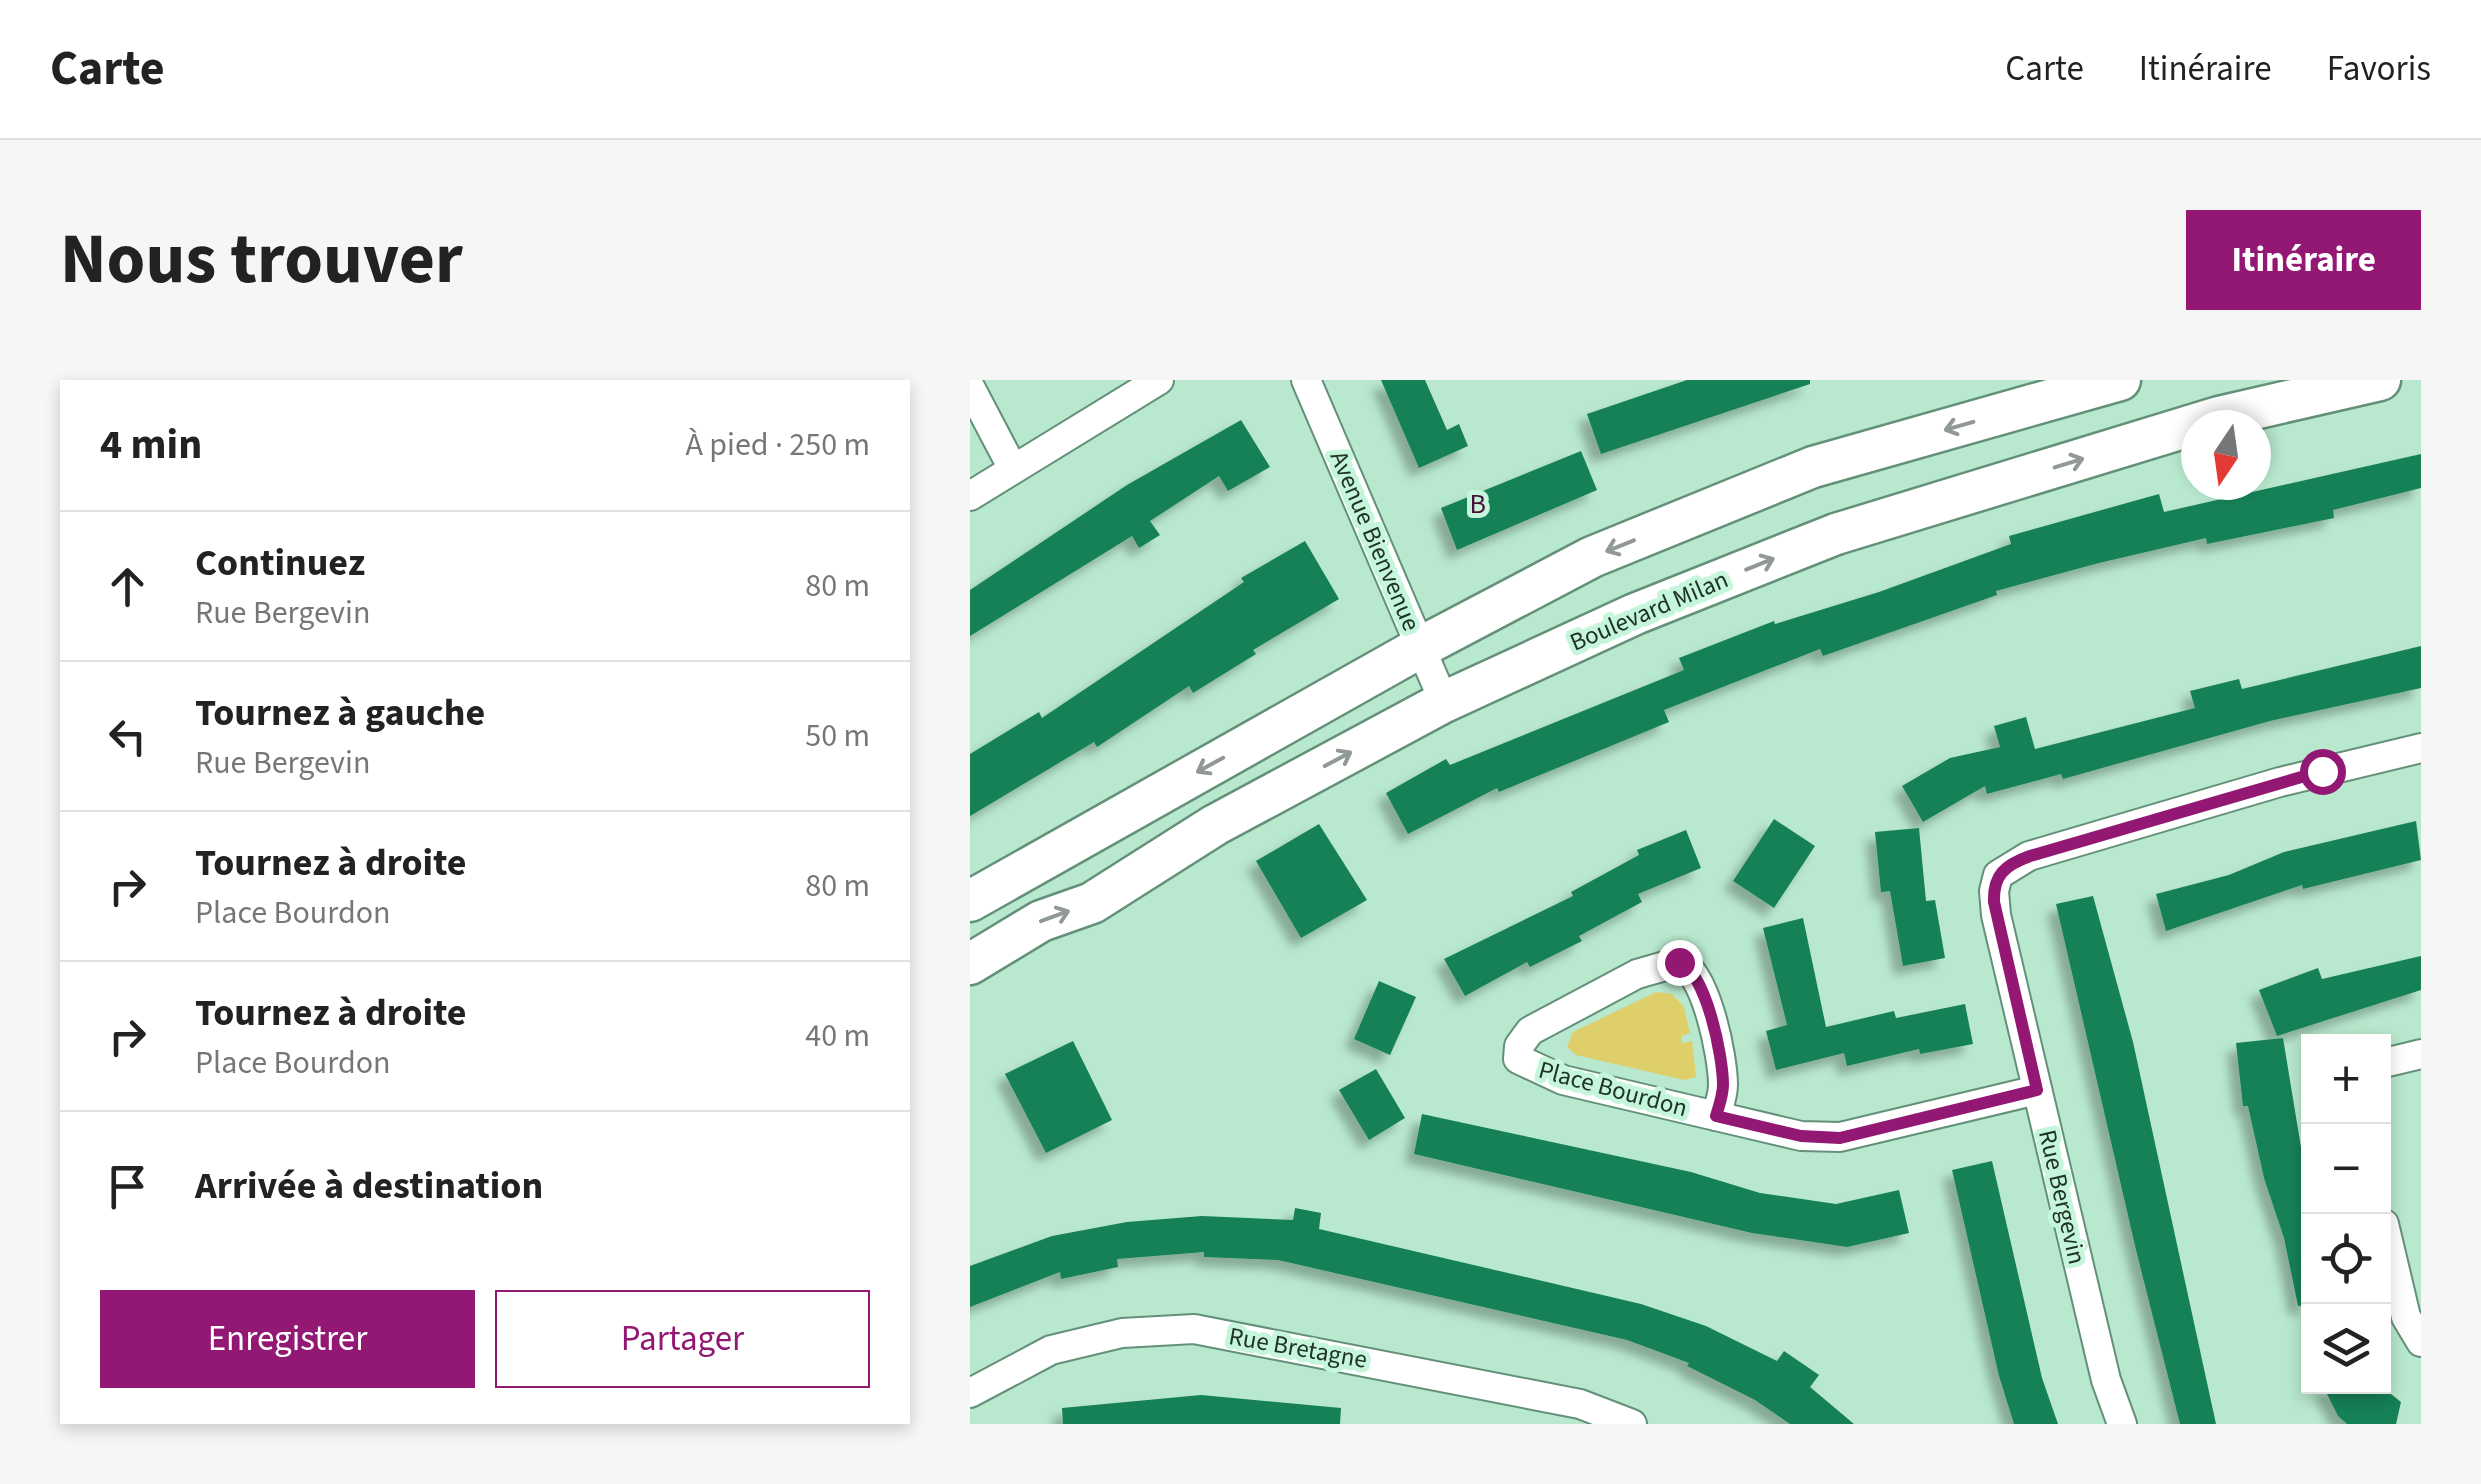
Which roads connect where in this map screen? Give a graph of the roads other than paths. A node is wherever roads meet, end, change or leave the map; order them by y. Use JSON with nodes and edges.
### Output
{"nodes":[{"id":1,"x":1159,"y":380,"type":"edge"},
{"id":2,"x":1306,"y":380,"type":"edge"},
{"id":3,"x":2120,"y":380,"type":"edge"},
{"id":4,"x":2380,"y":380,"type":"edge"},
{"id":5,"x":970,"y":387,"type":"edge"},
{"id":6,"x":1014,"y":469,"type":"junction"},
{"id":7,"x":970,"y":496,"type":"edge"},
{"id":8,"x":1421,"y":647,"type":"junction"},
{"id":9,"x":1444,"y":702,"type":"junction"},
{"id":10,"x":2421,"y":748,"type":"edge"},
{"id":11,"x":970,"y":901,"type":"edge"},
{"id":12,"x":970,"y":964,"type":"edge"},
{"id":13,"x":2421,"y":1054,"type":"edge"},
{"id":14,"x":2391,"y":1061,"type":"edge"},
{"id":15,"x":2037,"y":1090,"type":"junction"},
{"id":16,"x":1716,"y":1116,"type":"junction"},
{"id":17,"x":2391,"y":1254,"type":"edge"},
{"id":18,"x":2421,"y":1342,"type":"edge"},
{"id":19,"x":970,"y":1393,"type":"edge"},
{"id":20,"x":1632,"y":1424,"type":"edge"},
{"id":21,"x":2122,"y":1424,"type":"edge"}],
"edges":[{"from":1,"to":6,"type":"street"},
{"from":2,"to":8,"type":"street","name":"Avenue Bienvenue"},
{"from":3,"to":8,"type":"main road","one_way":true},
{"from":9,"to":4,"type":"main road","name":"Boulevard Milan","one_way":true},
{"from":5,"to":6,"type":"street"},
{"from":6,"to":7,"type":"street"},
{"from":8,"to":9,"type":"street","name":"Avenue Bienvenue"},
{"from":8,"to":11,"type":"main road","one_way":true},
{"from":12,"to":9,"type":"main road","name":"Boulevard Milan","one_way":true},
{"from":10,"to":15,"type":"street","name":"Rue Bergevin"},
{"from":13,"to":14,"type":"street"},
{"from":15,"to":16,"type":"street","name":"Place Bourdon"},
{"from":15,"to":21,"type":"street","name":"Rue Bergevin"},
{"from":16,"to":16,"type":"street","name":"Place Bourdon"},
{"from":17,"to":18,"type":"street"},
{"from":19,"to":20,"type":"street","name":"Rue Bretagne"}]}
